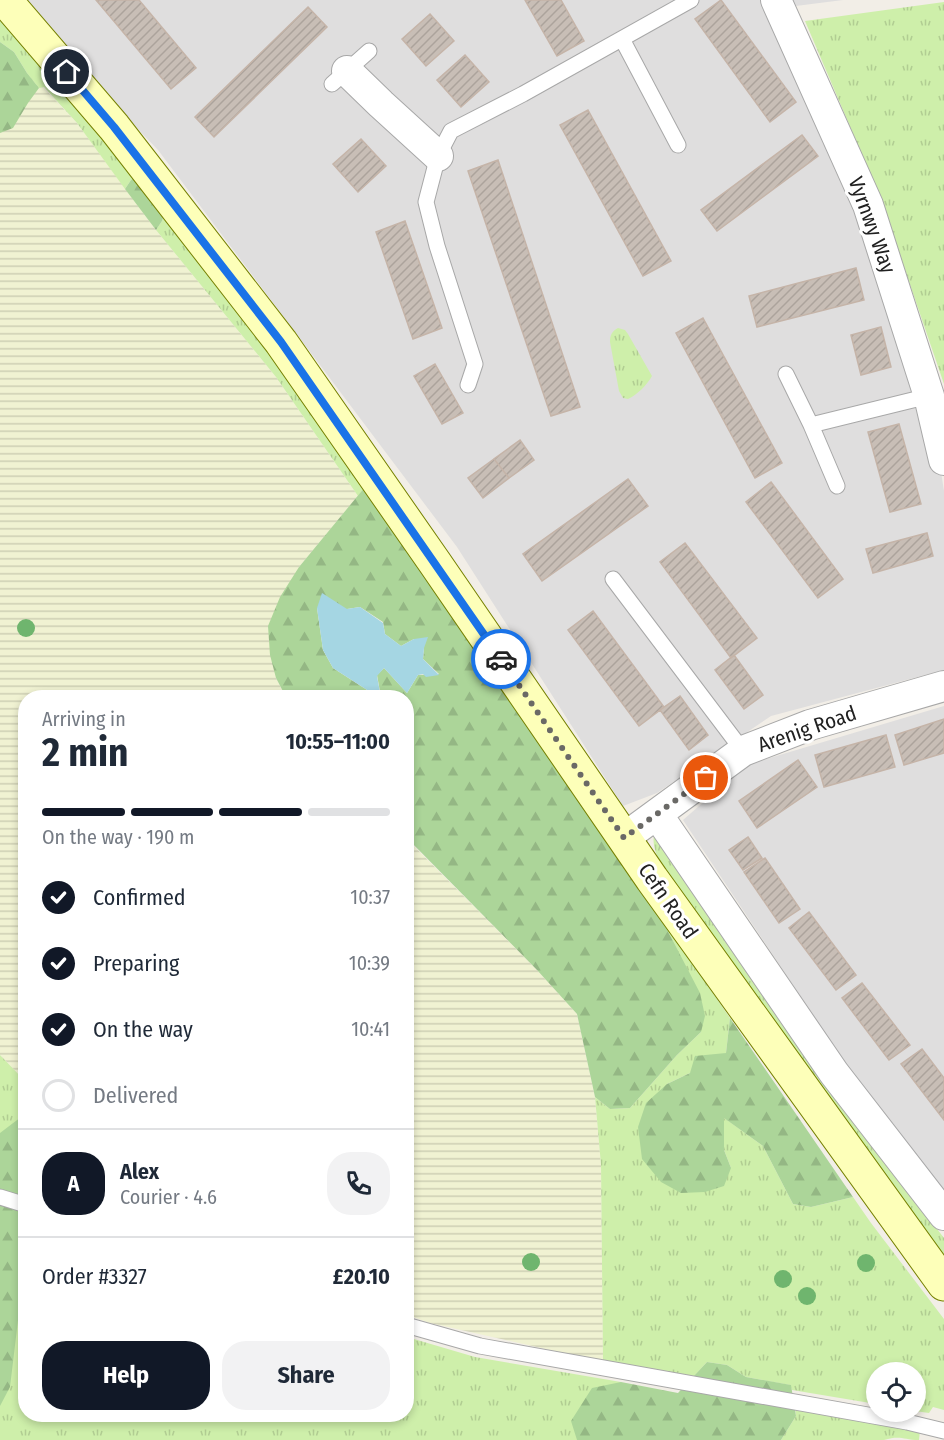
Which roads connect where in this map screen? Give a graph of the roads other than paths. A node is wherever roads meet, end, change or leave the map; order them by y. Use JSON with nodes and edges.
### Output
{"nodes":[{"id":1,"x":5,"y":0,"type":"edge"},
{"id":2,"x":691,"y":0,"type":"edge"},
{"id":3,"x":776,"y":0,"type":"edge"},
{"id":4,"x":622,"y":39,"type":"junction"},
{"id":5,"x":369,"y":51,"type":"dead end"},
{"id":6,"x":340,"y":77,"type":"joint"},
{"id":7,"x":678,"y":145,"type":"dead end"},
{"id":8,"x":438,"y":156,"type":"junction"},
{"id":9,"x":786,"y":375,"type":"dead end"},
{"id":10,"x":468,"y":385,"type":"dead end"},
{"id":11,"x":929,"y":396,"type":"junction"},
{"id":12,"x":811,"y":426,"type":"junction"},
{"id":13,"x":944,"y":460,"type":"edge"},
{"id":14,"x":837,"y":486,"type":"dead end"},
{"id":15,"x":613,"y":579,"type":"dead end"},
{"id":16,"x":944,"y":686,"type":"edge"},
{"id":17,"x":743,"y":751,"type":"junction"},
{"id":18,"x":657,"y":814,"type":"junction"},
{"id":19,"x":624,"y":838,"type":"junction"},
{"id":20,"x":0,"y":1197,"type":"edge"},
{"id":21,"x":18,"y":1203,"type":"edge"},
{"id":22,"x":944,"y":1215,"type":"edge"},
{"id":23,"x":944,"y":1284,"type":"edge"},
{"id":24,"x":414,"y":1327,"type":"edge"},
{"id":25,"x":936,"y":1433,"type":"edge"}],
"edges":[{"from":1,"to":19,"type":"street","name":"Cefn Road"},
{"from":2,"to":4,"type":"lane"},
{"from":3,"to":11,"type":"street","name":"Vyrnwy Way"},
{"from":4,"to":7,"type":"lane"},
{"from":4,"to":8,"type":"lane"},
{"from":5,"to":6,"type":"lane"},
{"from":6,"to":8,"type":"street"},
{"from":8,"to":10,"type":"lane"},
{"from":9,"to":12,"type":"lane"},
{"from":11,"to":12,"type":"lane"},
{"from":11,"to":13,"type":"street","name":"Vyrnwy Way"},
{"from":12,"to":14,"type":"lane"},
{"from":15,"to":17,"type":"lane"},
{"from":16,"to":17,"type":"street","name":"Arenig Road"},
{"from":17,"to":18,"type":"street","name":"Arenig Road"},
{"from":18,"to":19,"type":"street","name":"Arenig Road"},
{"from":18,"to":22,"type":"street","name":"Cefn Road"},
{"from":19,"to":23,"type":"street","name":"Cefn Road"},
{"from":20,"to":21,"type":"lane"},
{"from":24,"to":25,"type":"lane"}]}
